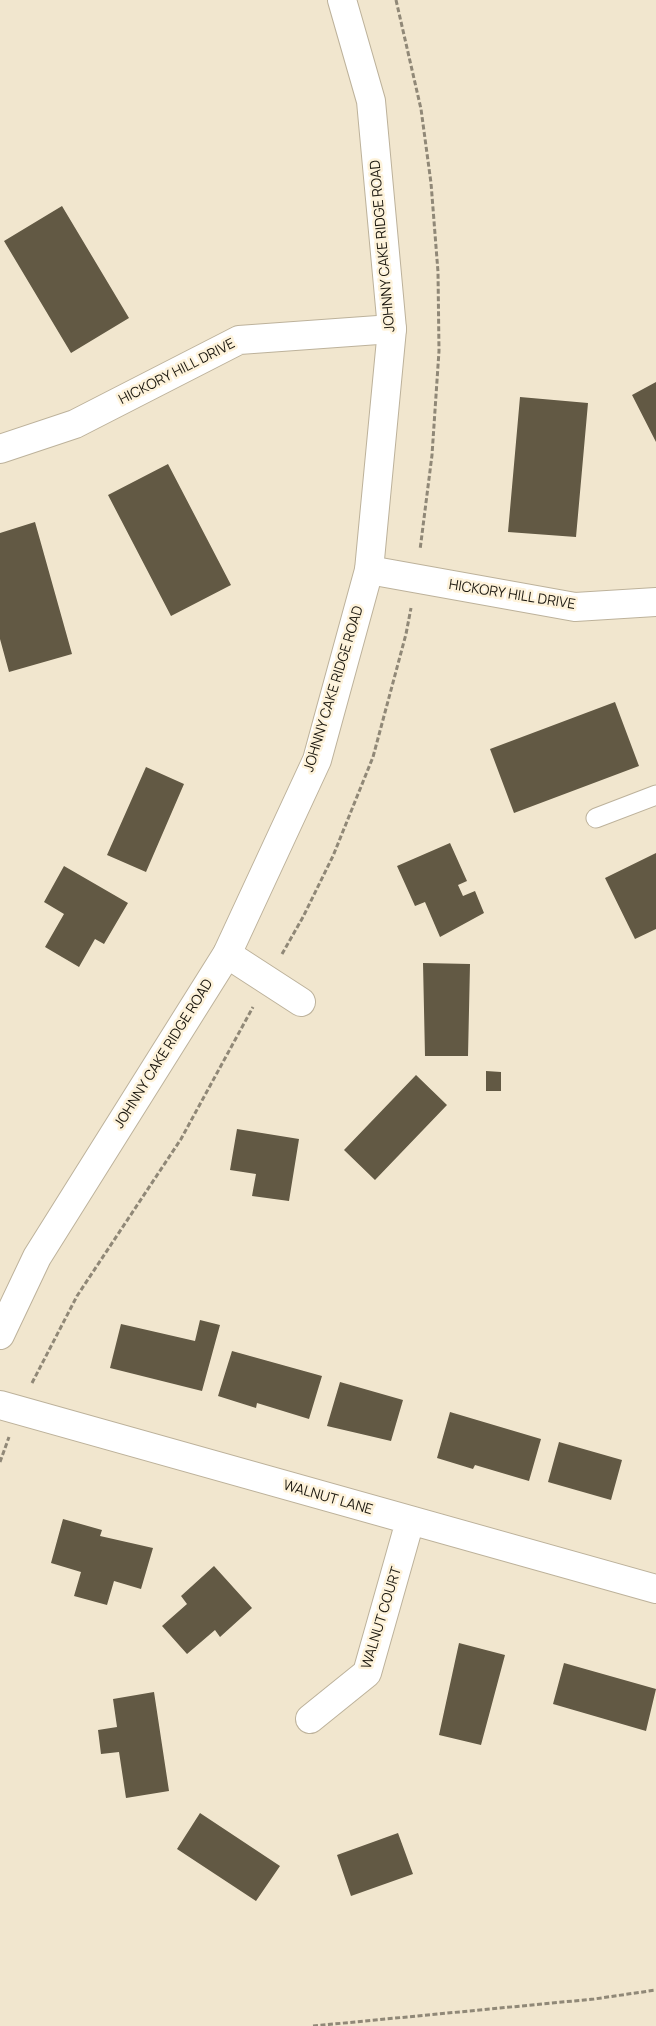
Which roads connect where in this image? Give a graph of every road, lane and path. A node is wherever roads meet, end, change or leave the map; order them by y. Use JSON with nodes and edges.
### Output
{"nodes":[{"id":1,"x":342,"y":0,"type":"edge"},
{"id":2,"x":392,"y":329,"type":"junction"},
{"id":3,"x":0,"y":449,"type":"edge"},
{"id":4,"x":369,"y":570,"type":"junction"},
{"id":5,"x":656,"y":602,"type":"edge"},
{"id":6,"x":656,"y":795,"type":"edge"},
{"id":7,"x":596,"y":818,"type":"dead end"},
{"id":8,"x":227,"y":954,"type":"junction"},
{"id":9,"x":301,"y":1002,"type":"dead end"},
{"id":10,"x":0,"y":1335,"type":"edge"},
{"id":11,"x":0,"y":1405,"type":"edge"},
{"id":12,"x":410,"y":1521,"type":"junction"},
{"id":13,"x":656,"y":1589,"type":"edge"},
{"id":14,"x":310,"y":1719,"type":"dead end"},
{"id":15,"x":656,"y":1990,"type":"edge"},
{"id":16,"x":313,"y":2026,"type":"edge"}],
"edges":[{"from":1,"to":2,"type":"street","name":"JOHNNY CAKE RIDGE ROAD"},
{"from":2,"to":3,"type":"street","name":"HICKORY HILL DRIVE"},
{"from":2,"to":4,"type":"street","name":"JOHNNY CAKE RIDGE ROAD"},
{"from":4,"to":5,"type":"street","name":"HICKORY HILL DRIVE"},
{"from":4,"to":8,"type":"street","name":"JOHNNY CAKE RIDGE ROAD"},
{"from":6,"to":7,"type":"lane"},
{"from":8,"to":9,"type":"street"},
{"from":8,"to":10,"type":"street","name":"JOHNNY CAKE RIDGE ROAD"},
{"from":11,"to":12,"type":"street","name":"WALNUT LANE"},
{"from":12,"to":13,"type":"street","name":"WALNUT LANE"},
{"from":12,"to":14,"type":"street","name":"WALNUT COURT"},
{"from":15,"to":16,"type":"path"}]}
